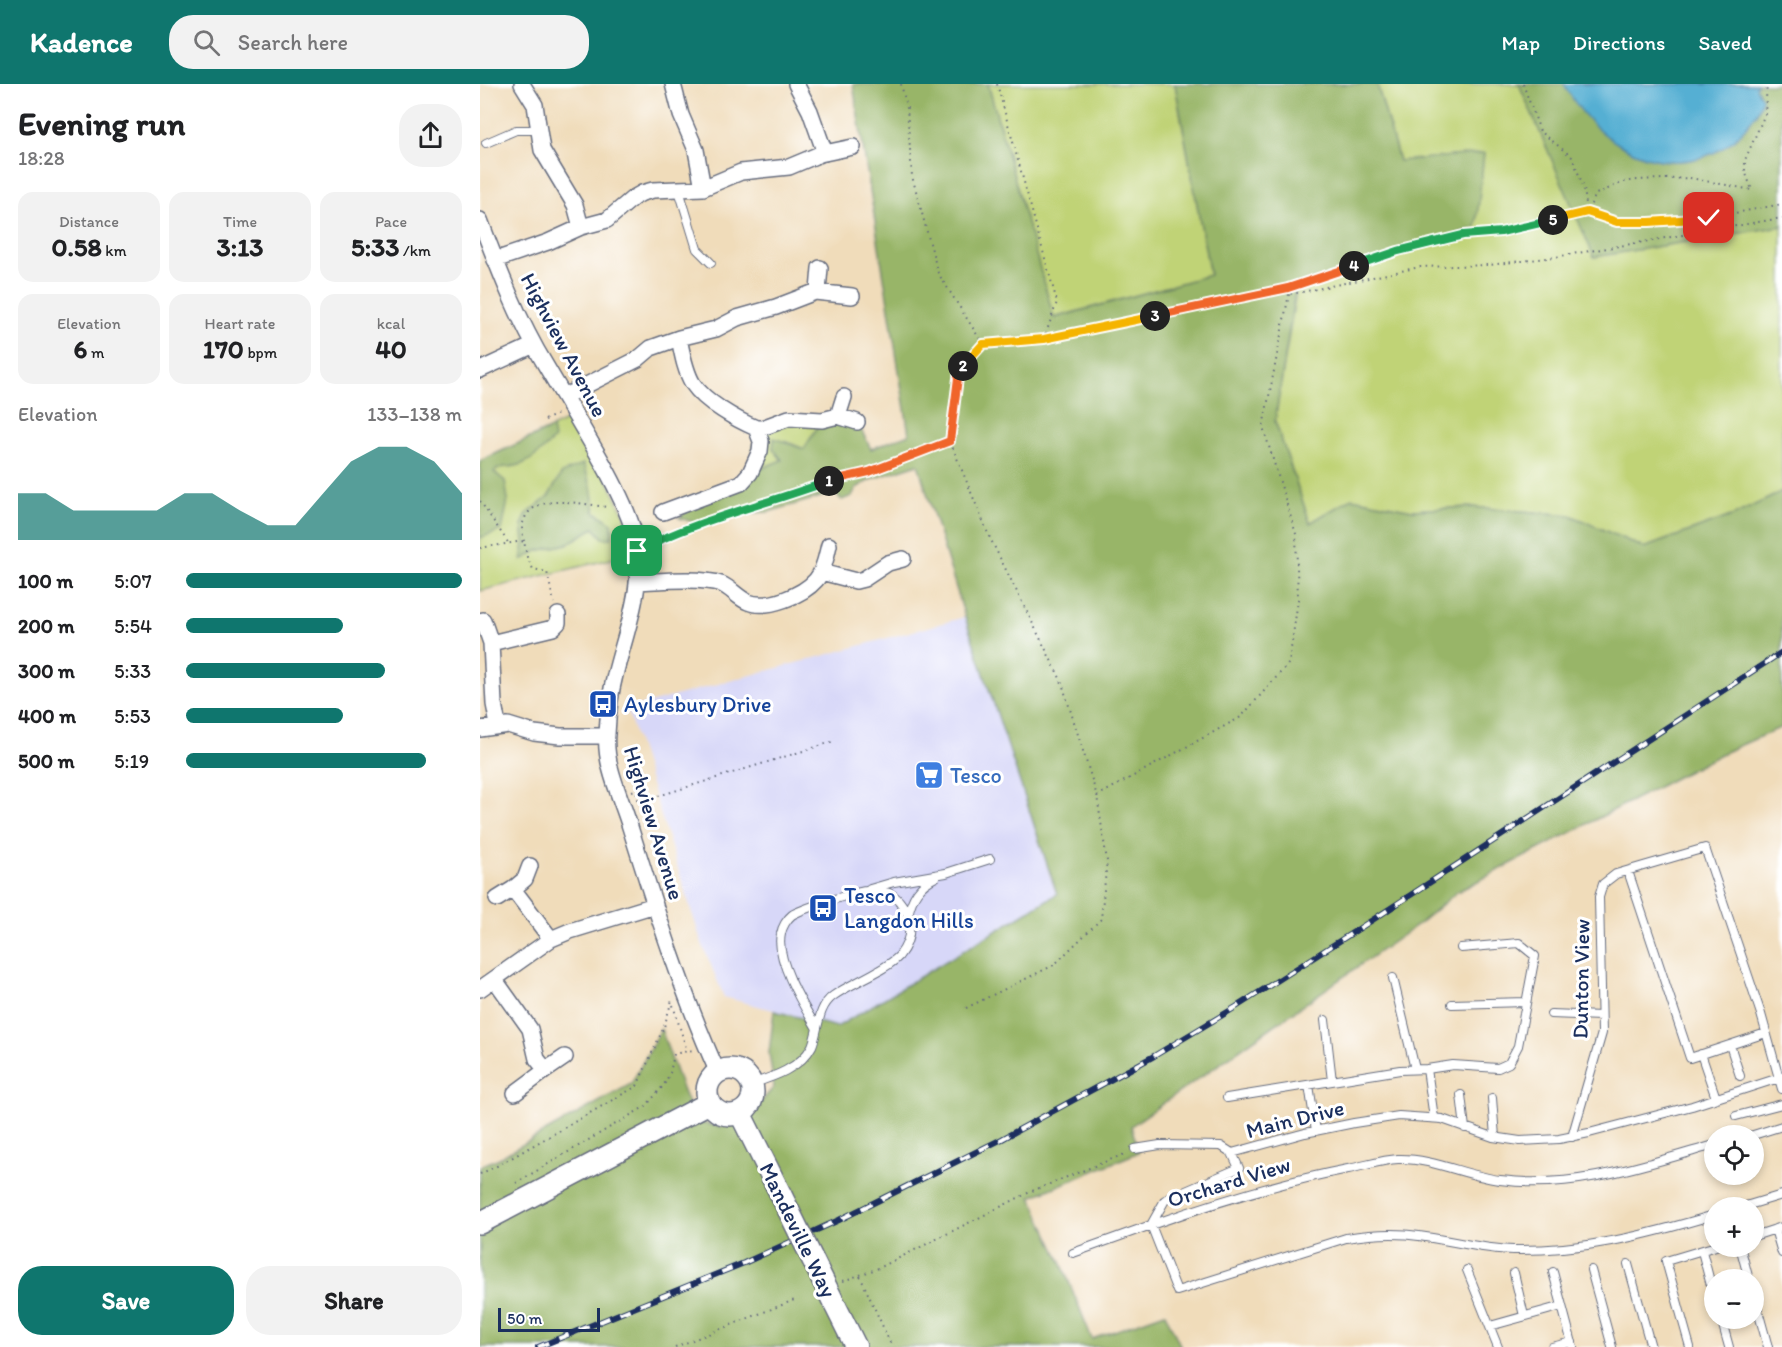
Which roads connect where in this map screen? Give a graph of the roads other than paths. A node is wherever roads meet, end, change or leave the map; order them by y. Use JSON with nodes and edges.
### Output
{"nodes":[{"id":1,"x":522,"y":84,"type":"edge"},
{"id":2,"x":673,"y":84,"type":"edge"},
{"id":3,"x":796,"y":84,"type":"edge"},
{"id":4,"x":538,"y":130,"type":"junction"},
{"id":5,"x":486,"y":143,"type":"dead end"},
{"id":6,"x":853,"y":147,"type":"dead end"},
{"id":7,"x":825,"y":153,"type":"junction"},
{"id":8,"x":703,"y":188,"type":"junction"},
{"id":9,"x":679,"y":190,"type":"junction"},
{"id":10,"x":480,"y":220,"type":"edge"},
{"id":11,"x":581,"y":227,"type":"junction"},
{"id":12,"x":495,"y":260,"type":"junction"},
{"id":13,"x":711,"y":263,"type":"dead end"},
{"id":14,"x":820,"y":268,"type":"dead end"},
{"id":15,"x":819,"y":291,"type":"junction"},
{"id":16,"x":852,"y":296,"type":"dead end"},
{"id":17,"x":679,"y":338,"type":"junction"},
{"id":18,"x":534,"y":345,"type":"junction"},
{"id":19,"x":480,"y":370,"type":"edge"},
{"id":20,"x":565,"y":396,"type":"junction"},
{"id":21,"x":844,"y":397,"type":"dead end"},
{"id":22,"x":838,"y":416,"type":"junction"},
{"id":23,"x":857,"y":422,"type":"dead end"},
{"id":24,"x":756,"y":428,"type":"junction"},
{"id":25,"x":663,"y":512,"type":"dead end"},
{"id":26,"x":829,"y":545,"type":"dead end"},
{"id":27,"x":903,"y":559,"type":"dead end"},
{"id":28,"x":821,"y":572,"type":"junction"},
{"id":29,"x":637,"y":582,"type":"junction"},
{"id":30,"x":558,"y":615,"type":"road end"},
{"id":31,"x":481,"y":618,"type":"edge"},
{"id":32,"x":491,"y":643,"type":"junction"},
{"id":33,"x":498,"y":725,"type":"junction"},
{"id":34,"x":480,"y":729,"type":"edge"},
{"id":35,"x":606,"y":736,"type":"junction"},
{"id":36,"x":990,"y":860,"type":"dead end"},
{"id":37,"x":530,"y":866,"type":"dead end"},
{"id":38,"x":1628,"y":871,"type":"junction"},
{"id":39,"x":946,"y":873,"type":"junction"},
{"id":40,"x":513,"y":889,"type":"junction"},
{"id":41,"x":867,"y":890,"type":"junction"},
{"id":42,"x":497,"y":899,"type":"dead end"},
{"id":43,"x":655,"y":905,"type":"junction"},
{"id":44,"x":908,"y":915,"type":"junction"},
{"id":45,"x":551,"y":939,"type":"junction"},
{"id":46,"x":1461,"y":948,"type":"dead end"},
{"id":47,"x":1393,"y":978,"type":"dead end"},
{"id":48,"x":495,"y":980,"type":"junction"},
{"id":49,"x":480,"y":989,"type":"edge"},
{"id":50,"x":1526,"y":1002,"type":"junction"},
{"id":51,"x":1452,"y":1004,"type":"dead end"},
{"id":52,"x":1551,"y":1014,"type":"dead end"},
{"id":53,"x":1601,"y":1016,"type":"junction"},
{"id":54,"x":1324,"y":1020,"type":"dead end"},
{"id":55,"x":816,"y":1027,"type":"junction"},
{"id":56,"x":1766,"y":1033,"type":"junction"},
{"id":57,"x":1730,"y":1045,"type":"junction"},
{"id":58,"x":1701,"y":1054,"type":"junction"},
{"id":59,"x":565,"y":1057,"type":"dead end"},
{"id":60,"x":1415,"y":1069,"type":"junction"},
{"id":61,"x":1427,"y":1069,"type":"junction"},
{"id":62,"x":546,"y":1070,"type":"junction"},
{"id":63,"x":718,"y":1073,"type":"junction"},
{"id":64,"x":1740,"y":1076,"type":"dead end"},
{"id":65,"x":1780,"y":1078,"type":"edge"},
{"id":66,"x":1332,"y":1081,"type":"junction"},
{"id":67,"x":752,"y":1084,"type":"junction"},
{"id":68,"x":1309,"y":1085,"type":"junction"},
{"id":69,"x":1782,"y":1089,"type":"edge"},
{"id":70,"x":515,"y":1093,"type":"dead end"},
{"id":71,"x":1461,"y":1095,"type":"dead end"},
{"id":72,"x":1227,"y":1098,"type":"dead end"},
{"id":73,"x":1492,"y":1098,"type":"dead end"},
{"id":74,"x":1716,"y":1098,"type":"junction"},
{"id":75,"x":709,"y":1103,"type":"junction"},
{"id":76,"x":1782,"y":1104,"type":"edge"},
{"id":77,"x":740,"y":1113,"type":"junction"},
{"id":78,"x":1736,"y":1116,"type":"dead end"},
{"id":79,"x":1434,"y":1118,"type":"junction"},
{"id":80,"x":1782,"y":1126,"type":"edge"},
{"id":81,"x":1465,"y":1128,"type":"junction"},
{"id":82,"x":1316,"y":1131,"type":"junction"},
{"id":83,"x":1764,"y":1132,"type":"edge"},
{"id":84,"x":1496,"y":1137,"type":"junction"},
{"id":85,"x":1572,"y":1137,"type":"junction"},
{"id":86,"x":1704,"y":1148,"type":"edge"},
{"id":87,"x":1136,"y":1149,"type":"road end"},
{"id":88,"x":1232,"y":1153,"type":"junction"},
{"id":89,"x":1782,"y":1195,"type":"edge"},
{"id":90,"x":1764,"y":1200,"type":"edge"},
{"id":91,"x":1704,"y":1218,"type":"edge"},
{"id":92,"x":480,"y":1223,"type":"edge"},
{"id":93,"x":1151,"y":1225,"type":"junction"},
{"id":94,"x":1779,"y":1228,"type":"edge"},
{"id":95,"x":1764,"y":1233,"type":"edge"},
{"id":96,"x":1702,"y":1251,"type":"joint"},
{"id":97,"x":1073,"y":1253,"type":"dead end"},
{"id":98,"x":1782,"y":1253,"type":"edge"},
{"id":99,"x":1628,"y":1264,"type":"dead end"},
{"id":100,"x":1707,"y":1269,"type":"edge"},
{"id":101,"x":1467,"y":1270,"type":"dead end"},
{"id":102,"x":1591,"y":1270,"type":"dead end"},
{"id":103,"x":1553,"y":1272,"type":"dead end"},
{"id":104,"x":1514,"y":1273,"type":"dead end"},
{"id":105,"x":1562,"y":1306,"type":"junction"},
{"id":106,"x":1524,"y":1316,"type":"junction"},
{"id":107,"x":1490,"y":1326,"type":"junction"},
{"id":108,"x":1724,"y":1329,"type":"edge"},
{"id":109,"x":1763,"y":1329,"type":"edge"},
{"id":110,"x":1573,"y":1344,"type":"edge"},
{"id":111,"x":856,"y":1347,"type":"edge"},
{"id":112,"x":1498,"y":1347,"type":"edge"},
{"id":113,"x":1552,"y":1347,"type":"edge"},
{"id":114,"x":1612,"y":1347,"type":"edge"},
{"id":115,"x":1651,"y":1347,"type":"edge"},
{"id":116,"x":1690,"y":1347,"type":"edge"},
{"id":117,"x":1728,"y":1347,"type":"edge"},
{"id":118,"x":1768,"y":1347,"type":"edge"}],
"edges":[{"from":1,"to":4,"type":"street"},
{"from":2,"to":8,"type":"street"},
{"from":3,"to":7,"type":"street"},
{"from":4,"to":5,"type":"lane"},
{"from":4,"to":11,"type":"street"},
{"from":6,"to":7,"type":"street"},
{"from":7,"to":8,"type":"street"},
{"from":8,"to":9,"type":"street"},
{"from":9,"to":11,"type":"street"},
{"from":9,"to":13,"type":"lane"},
{"from":10,"to":12,"type":"street","name":"Highview Avenue"},
{"from":11,"to":12,"type":"street"},
{"from":12,"to":18,"type":"street","name":"Highview Avenue"},
{"from":14,"to":15,"type":"street"},
{"from":15,"to":16,"type":"street"},
{"from":15,"to":17,"type":"street"},
{"from":17,"to":20,"type":"street"},
{"from":17,"to":24,"type":"street"},
{"from":18,"to":19,"type":"street"},
{"from":18,"to":20,"type":"street","name":"Highview Avenue"},
{"from":20,"to":29,"type":"street","name":"Highview Avenue"},
{"from":21,"to":22,"type":"street"},
{"from":22,"to":23,"type":"street"},
{"from":22,"to":24,"type":"street"},
{"from":24,"to":25,"type":"street"},
{"from":26,"to":28,"type":"street"},
{"from":27,"to":28,"type":"street"},
{"from":28,"to":29,"type":"street"},
{"from":29,"to":35,"type":"street","name":"Highview Avenue"},
{"from":30,"to":32,"type":"street"},
{"from":31,"to":32,"type":"street"},
{"from":32,"to":33,"type":"street"},
{"from":33,"to":34,"type":"street"},
{"from":33,"to":35,"type":"street"},
{"from":35,"to":43,"type":"street","name":"Highview Avenue"},
{"from":36,"to":39,"type":"lane"},
{"from":37,"to":40,"type":"street"},
{"from":38,"to":53,"type":"lane","name":"Dunton View"},
{"from":38,"to":56,"type":"lane","name":"Dunton View"},
{"from":38,"to":58,"type":"lane"},
{"from":39,"to":41,"type":"lane"},
{"from":39,"to":44,"type":"lane"},
{"from":40,"to":42,"type":"street"},
{"from":40,"to":45,"type":"street"},
{"from":41,"to":44,"type":"lane"},
{"from":41,"to":55,"type":"lane"},
{"from":43,"to":45,"type":"street"},
{"from":43,"to":63,"type":"street","name":"Highview Avenue"},
{"from":44,"to":55,"type":"lane"},
{"from":45,"to":48,"type":"street"},
{"from":46,"to":50,"type":"lane"},
{"from":47,"to":60,"type":"lane"},
{"from":48,"to":49,"type":"street"},
{"from":48,"to":62,"type":"street"},
{"from":50,"to":51,"type":"lane"},
{"from":50,"to":61,"type":"lane"},
{"from":52,"to":53,"type":"lane"},
{"from":53,"to":85,"type":"lane","name":"Dunton View"},
{"from":54,"to":66,"type":"lane"},
{"from":55,"to":67,"type":"lane"},
{"from":56,"to":57,"type":"lane"},
{"from":56,"to":65,"type":"lane","name":"Dunton View"},
{"from":57,"to":58,"type":"lane"},
{"from":57,"to":64,"type":"lane"},
{"from":58,"to":74,"type":"lane"},
{"from":59,"to":62,"type":"street"},
{"from":60,"to":61,"type":"lane"},
{"from":60,"to":66,"type":"lane"},
{"from":61,"to":79,"type":"lane"},
{"from":62,"to":70,"type":"street"},
{"from":63,"to":67,"type":"main road"},
{"from":63,"to":75,"type":"main road"},
{"from":65,"to":69,"type":"lane"},
{"from":65,"to":74,"type":"lane","name":"Main Drive"},
{"from":66,"to":68,"type":"lane"},
{"from":67,"to":77,"type":"main road"},
{"from":68,"to":72,"type":"lane"},
{"from":68,"to":82,"type":"lane"},
{"from":71,"to":81,"type":"lane"},
{"from":73,"to":84,"type":"lane"},
{"from":74,"to":85,"type":"lane","name":"Main Drive"},
{"from":75,"to":77,"type":"main road"},
{"from":75,"to":92,"type":"main road"},
{"from":76,"to":78,"type":"lane"},
{"from":77,"to":111,"type":"main road","name":"Mandeville Way","bridge":true},
{"from":79,"to":81,"type":"lane","name":"Main Drive"},
{"from":79,"to":82,"type":"lane","name":"Main Drive"},
{"from":80,"to":83,"type":"lane"},
{"from":81,"to":84,"type":"lane","name":"Main Drive"},
{"from":82,"to":88,"type":"lane","name":"Main Drive"},
{"from":84,"to":85,"type":"lane","name":"Main Drive"},
{"from":86,"to":93,"type":"lane","name":"Orchard View"},
{"from":87,"to":88,"type":"lane"},
{"from":88,"to":93,"type":"lane","name":"Main Drive"},
{"from":89,"to":90,"type":"lane"},
{"from":91,"to":93,"type":"lane","name":"Orchard View"},
{"from":93,"to":97,"type":"lane"},
{"from":94,"to":95,"type":"lane"},
{"from":94,"to":98,"type":"lane"},
{"from":96,"to":100,"type":"lane"},
{"from":96,"to":116,"type":"lane"},
{"from":99,"to":115,"type":"lane"},
{"from":101,"to":107,"type":"lane"},
{"from":102,"to":114,"type":"lane"},
{"from":103,"to":105,"type":"lane"},
{"from":104,"to":106,"type":"lane"},
{"from":105,"to":106,"type":"lane"},
{"from":105,"to":110,"type":"lane"},
{"from":106,"to":107,"type":"lane"},
{"from":107,"to":112,"type":"lane"},
{"from":108,"to":117,"type":"lane"},
{"from":109,"to":118,"type":"lane"},
{"from":110,"to":113,"type":"lane"}]}
